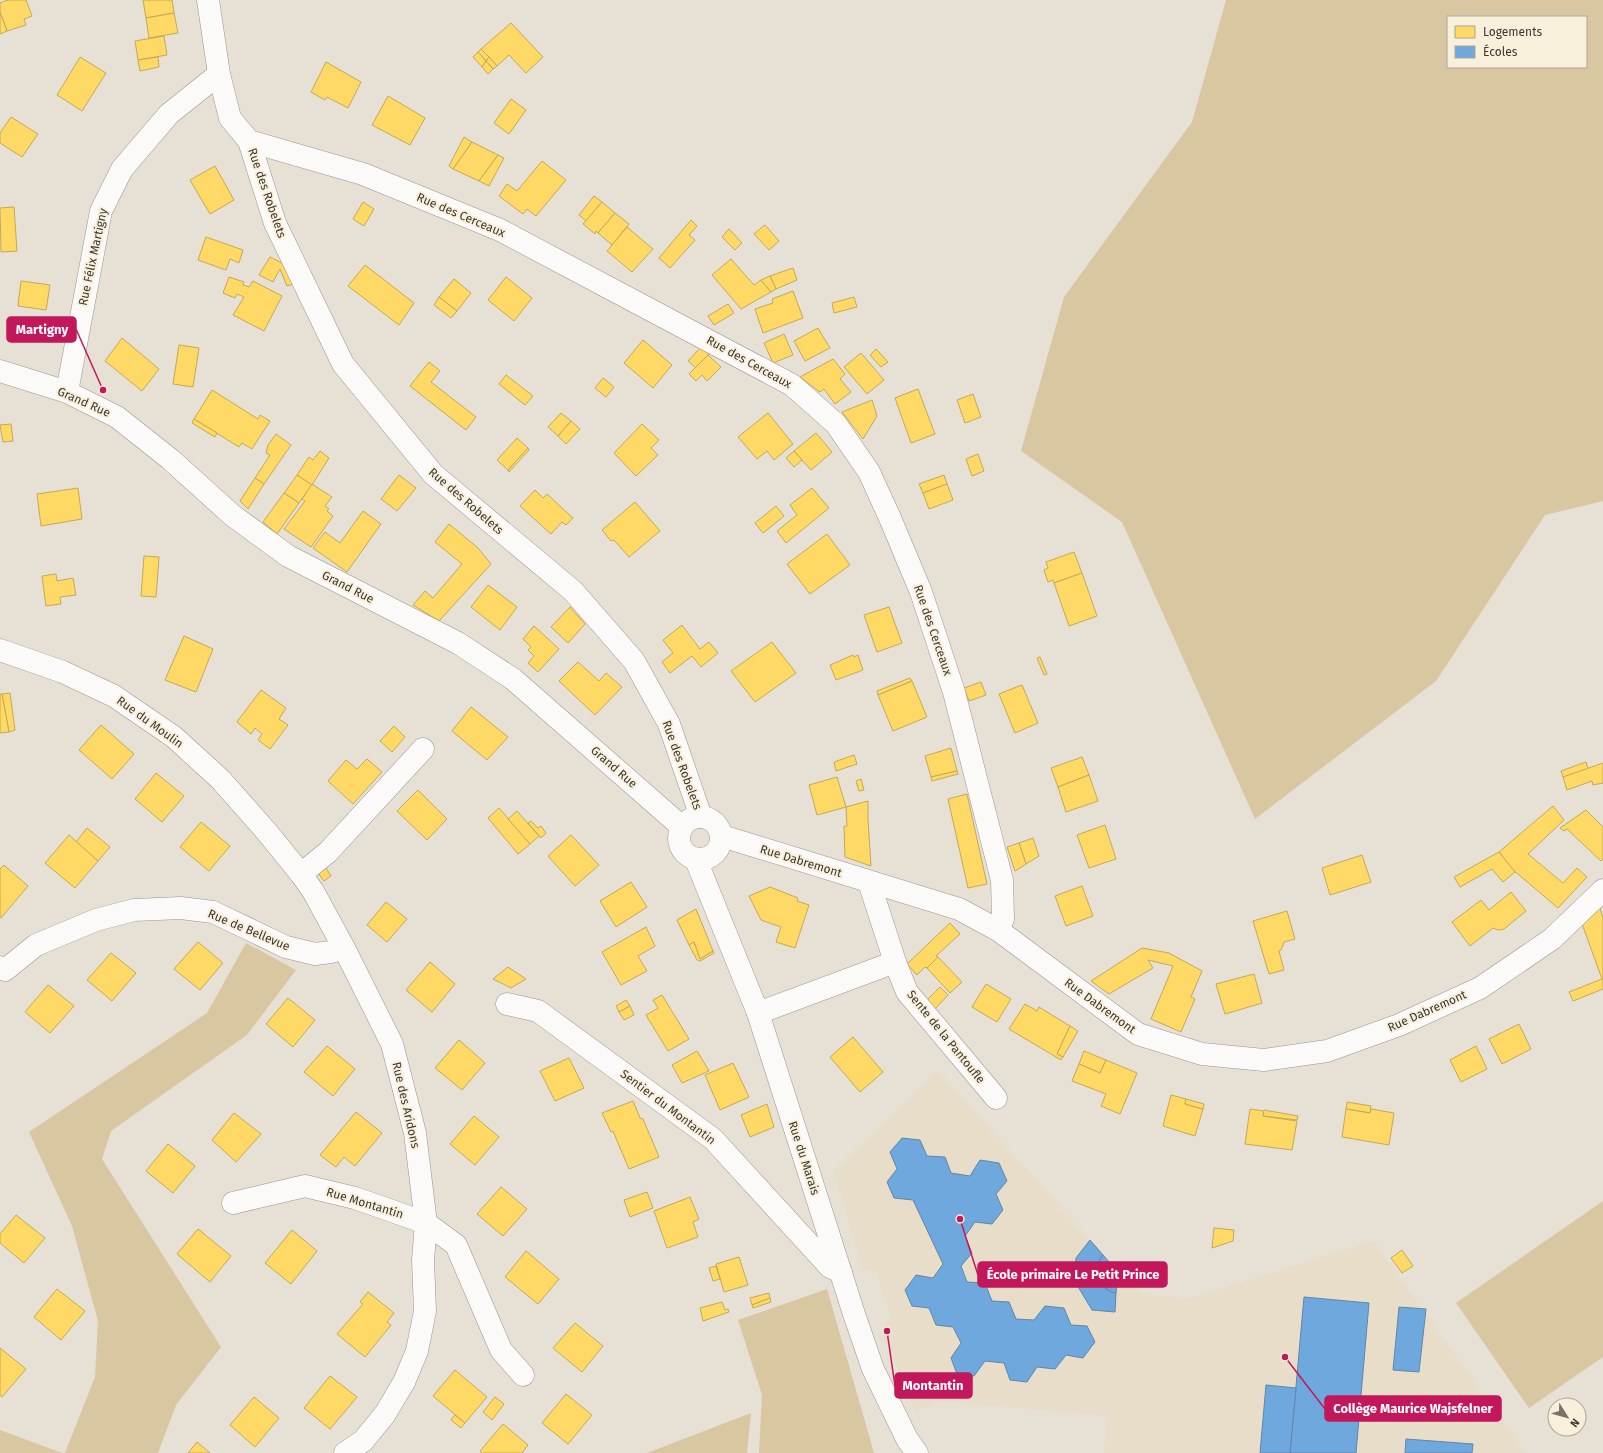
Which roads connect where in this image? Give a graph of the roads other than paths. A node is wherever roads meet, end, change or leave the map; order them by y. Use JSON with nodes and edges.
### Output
{"nodes":[{"id":1,"x":208,"y":0,"type":"edge"},
{"id":2,"x":219,"y":74,"type":"junction"},
{"id":3,"x":249,"y":141,"type":"junction"},
{"id":4,"x":0,"y":371,"type":"edge"},
{"id":5,"x":67,"y":392,"type":"junction"},
{"id":6,"x":0,"y":650,"type":"edge"},
{"id":7,"x":423,"y":749,"type":"dead end"},
{"id":8,"x":701,"y":817,"type":"junction"},
{"id":9,"x":682,"y":827,"type":"junction"},
{"id":10,"x":722,"y":836,"type":"junction"},
{"id":11,"x":696,"y":860,"type":"junction"},
{"id":12,"x":301,"y":874,"type":"junction"},
{"id":13,"x":870,"y":882,"type":"junction"},
{"id":14,"x":1603,"y":890,"type":"edge"},
{"id":15,"x":998,"y":930,"type":"junction"},
{"id":16,"x":344,"y":948,"type":"junction"},
{"id":17,"x":895,"y":962,"type":"junction"},
{"id":18,"x":2,"y":971,"type":"edge"},
{"id":19,"x":508,"y":1004,"type":"dead end"},
{"id":20,"x":758,"y":1013,"type":"junction"},
{"id":21,"x":996,"y":1098,"type":"dead end"},
{"id":22,"x":233,"y":1203,"type":"dead end"},
{"id":23,"x":426,"y":1223,"type":"junction"},
{"id":24,"x":841,"y":1272,"type":"junction"},
{"id":25,"x":523,"y":1375,"type":"dead end"},
{"id":26,"x":345,"y":1453,"type":"edge"},
{"id":27,"x":917,"y":1453,"type":"edge"}],
"edges":[{"from":1,"to":2,"type":"street"},
{"from":2,"to":3,"type":"street"},
{"from":2,"to":5,"type":"street","name":"Rue Félix Martigny"},
{"from":3,"to":8,"type":"street","name":"Rue des Robelets"},
{"from":3,"to":15,"type":"street","name":"Rue des Cerceaux"},
{"from":4,"to":5,"type":"street","name":"Grand Rue"},
{"from":5,"to":9,"type":"street","name":"Grand Rue"},
{"from":6,"to":12,"type":"street","name":"Rue du Moulin"},
{"from":7,"to":12,"type":"street"},
{"from":8,"to":9,"type":"street"},
{"from":8,"to":10,"type":"street"},
{"from":9,"to":11,"type":"street"},
{"from":10,"to":11,"type":"street"},
{"from":10,"to":13,"type":"street","name":"Rue Dabremont"},
{"from":11,"to":20,"type":"street","name":"Rue du Marais"},
{"from":12,"to":16,"type":"street","name":"Rue des Aridons"},
{"from":13,"to":15,"type":"street","name":"Rue Dabremont"},
{"from":13,"to":17,"type":"street","name":"Sente de la Pantoufle"},
{"from":14,"to":15,"type":"street","name":"Rue Dabremont"},
{"from":16,"to":18,"type":"street","name":"Rue de Bellevue"},
{"from":16,"to":23,"type":"street","name":"Rue des Aridons"},
{"from":17,"to":20,"type":"street"},
{"from":17,"to":21,"type":"street","name":"Sente de la Pantoufle"},
{"from":19,"to":24,"type":"street","name":"Sentier du Montantin"},
{"from":20,"to":24,"type":"street","name":"Rue du Marais"},
{"from":22,"to":23,"type":"street","name":"Rue Montantin"},
{"from":23,"to":25,"type":"street"},
{"from":23,"to":26,"type":"street","name":"Rue des Aridons"},
{"from":24,"to":27,"type":"street","name":"Rue du Marais"}]}
